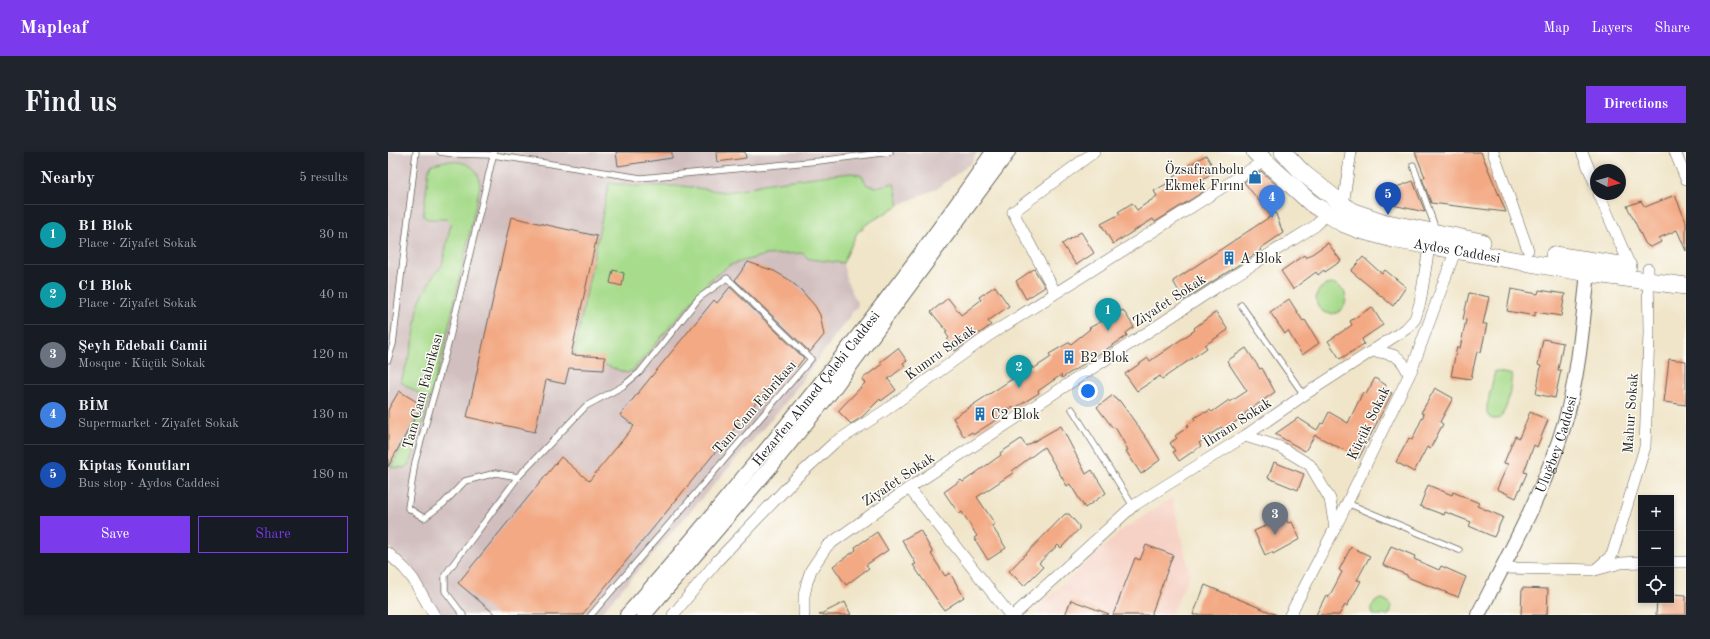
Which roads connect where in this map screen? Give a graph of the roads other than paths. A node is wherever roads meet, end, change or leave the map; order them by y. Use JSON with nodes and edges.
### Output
{"nodes":[{"id":1,"x":416,"y":152,"type":"edge"},
{"id":2,"x":440,"y":152,"type":"edge"},
{"id":3,"x":890,"y":152,"type":"edge"},
{"id":4,"x":993,"y":152,"type":"edge"},
{"id":5,"x":1008,"y":152,"type":"edge"},
{"id":6,"x":1094,"y":152,"type":"edge"},
{"id":7,"x":1283,"y":152,"type":"edge"},
{"id":8,"x":1351,"y":152,"type":"edge"},
{"id":9,"x":1493,"y":152,"type":"edge"},
{"id":10,"x":1582,"y":152,"type":"edge"},
{"id":11,"x":1675,"y":152,"type":"edge"},
{"id":12,"x":454,"y":153,"type":"edge"},
{"id":13,"x":494,"y":154,"type":"edge"},
{"id":14,"x":1259,"y":156,"type":"edge"},
{"id":15,"x":1413,"y":164,"type":"dead end"},
{"id":16,"x":1590,"y":171,"type":"edge"},
{"id":17,"x":1686,"y":178,"type":"edge"},
{"id":18,"x":1602,"y":200,"type":"edge"},
{"id":19,"x":1343,"y":205,"type":"junction"},
{"id":20,"x":1326,"y":214,"type":"junction"},
{"id":21,"x":1433,"y":237,"type":"junction"},
{"id":22,"x":1455,"y":244,"type":"junction"},
{"id":23,"x":1528,"y":250,"type":"junction"},
{"id":24,"x":1630,"y":266,"type":"junction"},
{"id":25,"x":1588,"y":267,"type":"junction"},
{"id":26,"x":1648,"y":274,"type":"junction"},
{"id":27,"x":1686,"y":274,"type":"edge"},
{"id":28,"x":1686,"y":286,"type":"edge"},
{"id":29,"x":1055,"y":292,"type":"junction"},
{"id":30,"x":1241,"y":306,"type":"dead end"},
{"id":31,"x":1373,"y":351,"type":"junction"},
{"id":32,"x":388,"y":360,"type":"edge"},
{"id":33,"x":1409,"y":375,"type":"junction"},
{"id":34,"x":1304,"y":395,"type":"junction"},
{"id":35,"x":1072,"y":409,"type":"dead end"},
{"id":36,"x":1246,"y":436,"type":"junction"},
{"id":37,"x":518,"y":477,"type":"junction"},
{"id":38,"x":909,"y":488,"type":"junction"},
{"id":39,"x":1347,"y":503,"type":"junction"},
{"id":40,"x":1133,"y":506,"type":"junction"},
{"id":41,"x":1336,"y":528,"type":"junction"},
{"id":42,"x":1459,"y":550,"type":"dead end"},
{"id":43,"x":388,"y":553,"type":"edge"},
{"id":44,"x":1638,"y":562,"type":"edge"},
{"id":45,"x":1674,"y":562,"type":"edge"},
{"id":46,"x":1686,"y":562,"type":"edge"},
{"id":47,"x":1502,"y":568,"type":"junction"},
{"id":48,"x":1595,"y":570,"type":"junction"},
{"id":49,"x":434,"y":615,"type":"edge"},
{"id":50,"x":463,"y":615,"type":"edge"},
{"id":51,"x":591,"y":615,"type":"edge"},
{"id":52,"x":627,"y":615,"type":"edge"},
{"id":53,"x":644,"y":615,"type":"edge"},
{"id":54,"x":674,"y":615,"type":"edge"},
{"id":55,"x":804,"y":615,"type":"edge"},
{"id":56,"x":1010,"y":615,"type":"edge"},
{"id":57,"x":1014,"y":615,"type":"edge"},
{"id":58,"x":1290,"y":615,"type":"edge"},
{"id":59,"x":1478,"y":615,"type":"edge"}],
"edges":[{"from":1,"to":32,"type":"lane"},
{"from":2,"to":12,"type":"lane"},
{"from":3,"to":13,"type":"lane"},
{"from":4,"to":52,"type":"street","name":"Hezarfen Ahmed Çelebi Caddesi"},
{"from":5,"to":53,"type":"street","name":"Hezarfen Ahmed Çelebi Caddesi"},
{"from":6,"to":29,"type":"street"},
{"from":7,"to":19,"type":"main road","name":"Aydos Caddesi"},
{"from":8,"to":19,"type":"street"},
{"from":9,"to":23,"type":"street"},
{"from":10,"to":16,"type":"street"},
{"from":11,"to":17,"type":"street"},
{"from":12,"to":13,"type":"lane"},
{"from":13,"to":37,"type":"lane","name":"Tam Cam Fabrikası"},
{"from":14,"to":20,"type":"main road","name":"Aydos Caddesi"},
{"from":14,"to":29,"type":"street","name":"Kumru Sokak"},
{"from":15,"to":21,"type":"lane"},
{"from":18,"to":24,"type":"street"},
{"from":19,"to":21,"type":"main road","name":"Aydos Caddesi"},
{"from":20,"to":21,"type":"main road","name":"Aydos Caddesi"},
{"from":20,"to":38,"type":"street","name":"Ziyafet Sokak"},
{"from":21,"to":22,"type":"main road","name":"Aydos Caddesi"},
{"from":21,"to":31,"type":"street","name":"İhram Sokak"},
{"from":22,"to":23,"type":"main road","name":"Aydos Caddesi"},
{"from":22,"to":25,"type":"main road","name":"Aydos Caddesi"},
{"from":22,"to":33,"type":"street","name":"Küçük Sokak"},
{"from":23,"to":25,"type":"main road","name":"Aydos Caddesi"},
{"from":24,"to":25,"type":"main road","name":"Aydos Caddesi"},
{"from":24,"to":26,"type":"main road","name":"Aydos Caddesi"},
{"from":25,"to":26,"type":"main road","name":"Aydos Caddesi"},
{"from":25,"to":47,"type":"street","name":"Uluğbey Caddesi"},
{"from":26,"to":27,"type":"main road","name":"Aydos Caddesi"},
{"from":26,"to":28,"type":"main road","name":"Aydos Caddesi"},
{"from":26,"to":48,"type":"street","name":"Mahur Sokak"},
{"from":29,"to":54,"type":"street","name":"Kumru Sokak"},
{"from":30,"to":34,"type":"lane"},
{"from":31,"to":33,"type":"street"},
{"from":31,"to":34,"type":"street","name":"İhram Sokak"},
{"from":33,"to":39,"type":"street","name":"Küçük Sokak"},
{"from":34,"to":36,"type":"street","name":"İhram Sokak"},
{"from":35,"to":40,"type":"lane"},
{"from":36,"to":40,"type":"street","name":"İhram Sokak"},
{"from":36,"to":41,"type":"street"},
{"from":37,"to":50,"type":"lane","name":"Tam Cam Fabrikası"},
{"from":37,"to":51,"type":"lane","name":"Tam Cam Fabrikası"},
{"from":38,"to":55,"type":"street","name":"Ziyafet Sokak"},
{"from":38,"to":56,"type":"street"},
{"from":39,"to":41,"type":"street","name":"Küçük Sokak"},
{"from":39,"to":42,"type":"lane"},
{"from":40,"to":57,"type":"street","name":"İhram Sokak"},
{"from":41,"to":58,"type":"street","name":"Küçük Sokak"},
{"from":43,"to":49,"type":"street"},
{"from":44,"to":48,"type":"street"},
{"from":45,"to":46,"type":"street"},
{"from":47,"to":48,"type":"street"},
{"from":47,"to":59,"type":"street","name":"Uluğbey Caddesi"}]}
